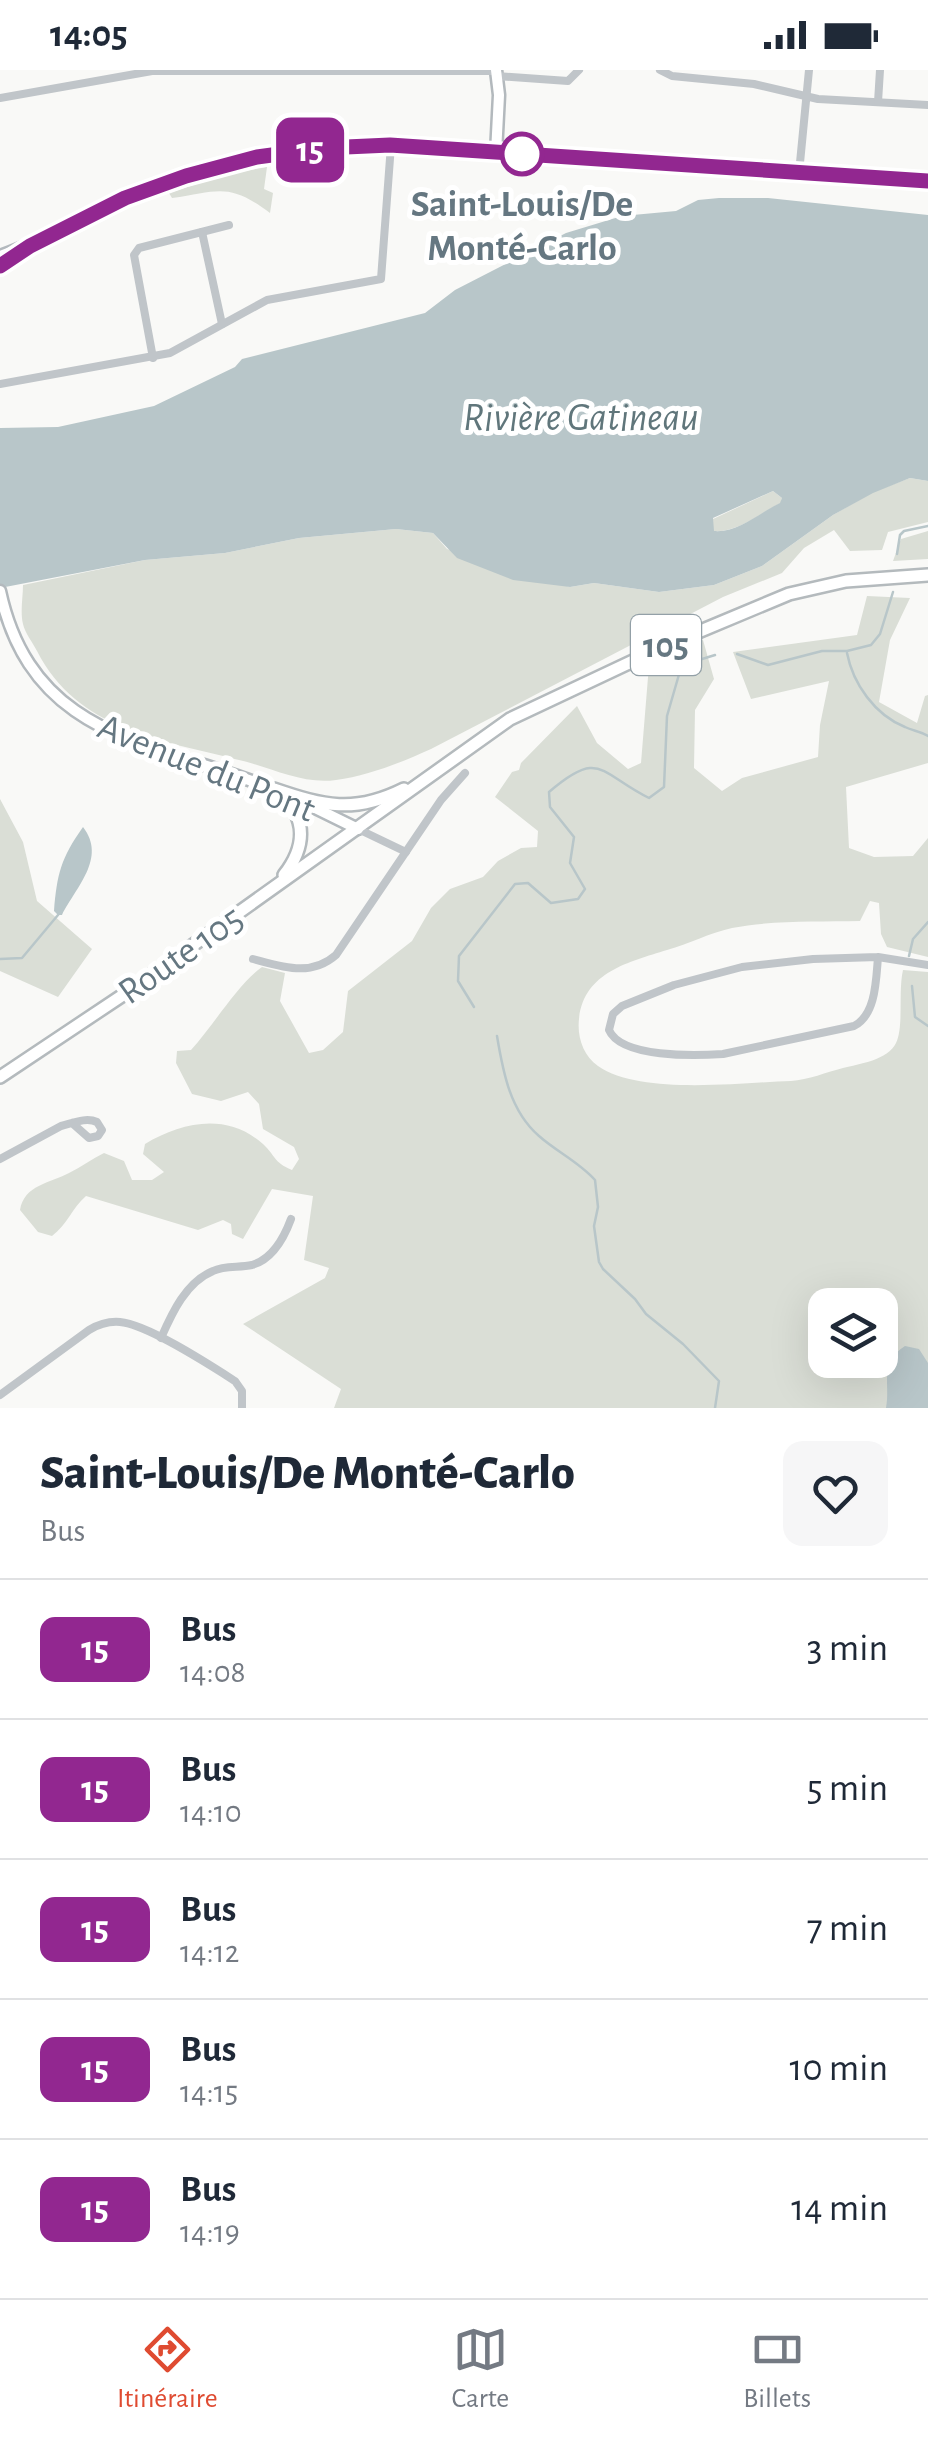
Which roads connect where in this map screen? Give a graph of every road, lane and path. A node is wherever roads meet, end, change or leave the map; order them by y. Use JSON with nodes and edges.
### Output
{"nodes":[{"id":1,"x":579,"y":70,"type":"edge"},
{"id":2,"x":660,"y":70,"type":"edge"},
{"id":3,"x":808,"y":70,"type":"edge"},
{"id":4,"x":880,"y":70,"type":"edge"},
{"id":5,"x":126,"y":72,"type":"edge"},
{"id":6,"x":497,"y":72,"type":"edge"},
{"id":7,"x":0,"y":98,"type":"edge"},
{"id":8,"x":808,"y":98,"type":"junction"},
{"id":9,"x":878,"y":102,"type":"junction"},
{"id":10,"x":928,"y":105,"type":"edge"},
{"id":11,"x":390,"y":145,"type":"junction"},
{"id":12,"x":496,"y":153,"type":"junction"},
{"id":13,"x":799,"y":173,"type":"junction"},
{"id":14,"x":928,"y":181,"type":"edge"},
{"id":15,"x":229,"y":225,"type":"dead end"},
{"id":16,"x":202,"y":232,"type":"junction"},
{"id":17,"x":30,"y":246,"type":"junction"},
{"id":18,"x":0,"y":256,"type":"edge"},
{"id":19,"x":0,"y":266,"type":"edge"},
{"id":20,"x":222,"y":324,"type":"junction"},
{"id":21,"x":153,"y":358,"type":"junction"},
{"id":22,"x":0,"y":384,"type":"edge"},
{"id":23,"x":928,"y":575,"type":"edge"},
{"id":24,"x":0,"y":594,"type":"edge"},
{"id":25,"x":470,"y":746,"type":"junction"},
{"id":26,"x":465,"y":773,"type":"dead end"},
{"id":27,"x":274,"y":789,"type":"junction"},
{"id":28,"x":358,"y":829,"type":"junction"},
{"id":29,"x":406,"y":852,"type":"junction"},
{"id":30,"x":275,"y":887,"type":"junction"},
{"id":31,"x":878,"y":957,"type":"junction"},
{"id":32,"x":253,"y":959,"type":"dead end"},
{"id":33,"x":928,"y":964,"type":"edge"},
{"id":34,"x":0,"y":1077,"type":"edge"},
{"id":35,"x":72,"y":1123,"type":"dead end"},
{"id":36,"x":0,"y":1159,"type":"edge"},
{"id":37,"x":291,"y":1219,"type":"dead end"},
{"id":38,"x":161,"y":1338,"type":"junction"},
{"id":39,"x":0,"y":1395,"type":"edge"},
{"id":40,"x":242,"y":1408,"type":"edge"}],
"edges":[{"from":1,"to":6,"type":"street"},
{"from":2,"to":8,"type":"street"},
{"from":3,"to":8,"type":"street"},
{"from":4,"to":9,"type":"street"},
{"from":5,"to":6,"type":"street"},
{"from":5,"to":7,"type":"street"},
{"from":6,"to":12,"type":"main road"},
{"from":8,"to":9,"type":"street"},
{"from":8,"to":13,"type":"street"},
{"from":9,"to":10,"type":"street"},
{"from":11,"to":12,"type":"main road"},
{"from":11,"to":17,"type":"main road"},
{"from":11,"to":20,"type":"street"},
{"from":12,"to":13,"type":"main road"},
{"from":13,"to":14,"type":"main road"},
{"from":15,"to":16,"type":"street"},
{"from":16,"to":20,"type":"street"},
{"from":16,"to":21,"type":"street"},
{"from":17,"to":18,"type":"main road"},
{"from":17,"to":19,"type":"main road"},
{"from":20,"to":21,"type":"street"},
{"from":21,"to":22,"type":"street"},
{"from":23,"to":25,"type":"main road","number":"105"},
{"from":24,"to":27,"type":"main road","name":"Avenue du Pont"},
{"from":25,"to":27,"type":"main road"},
{"from":25,"to":28,"type":"main road","number":"105"},
{"from":26,"to":29,"type":"street"},
{"from":27,"to":28,"type":"main road","name":"Avenue du Pont"},
{"from":27,"to":30,"type":"main road"},
{"from":28,"to":29,"type":"street"},
{"from":28,"to":30,"type":"main road","name":"Route 105","number":"105"},
{"from":29,"to":32,"type":"street"},
{"from":30,"to":34,"type":"main road","name":"Route 105","number":"105"},
{"from":31,"to":31,"type":"street"},
{"from":31,"to":33,"type":"street"},
{"from":35,"to":36,"type":"street"},
{"from":37,"to":38,"type":"street"},
{"from":38,"to":39,"type":"street"},
{"from":38,"to":40,"type":"street"}]}
